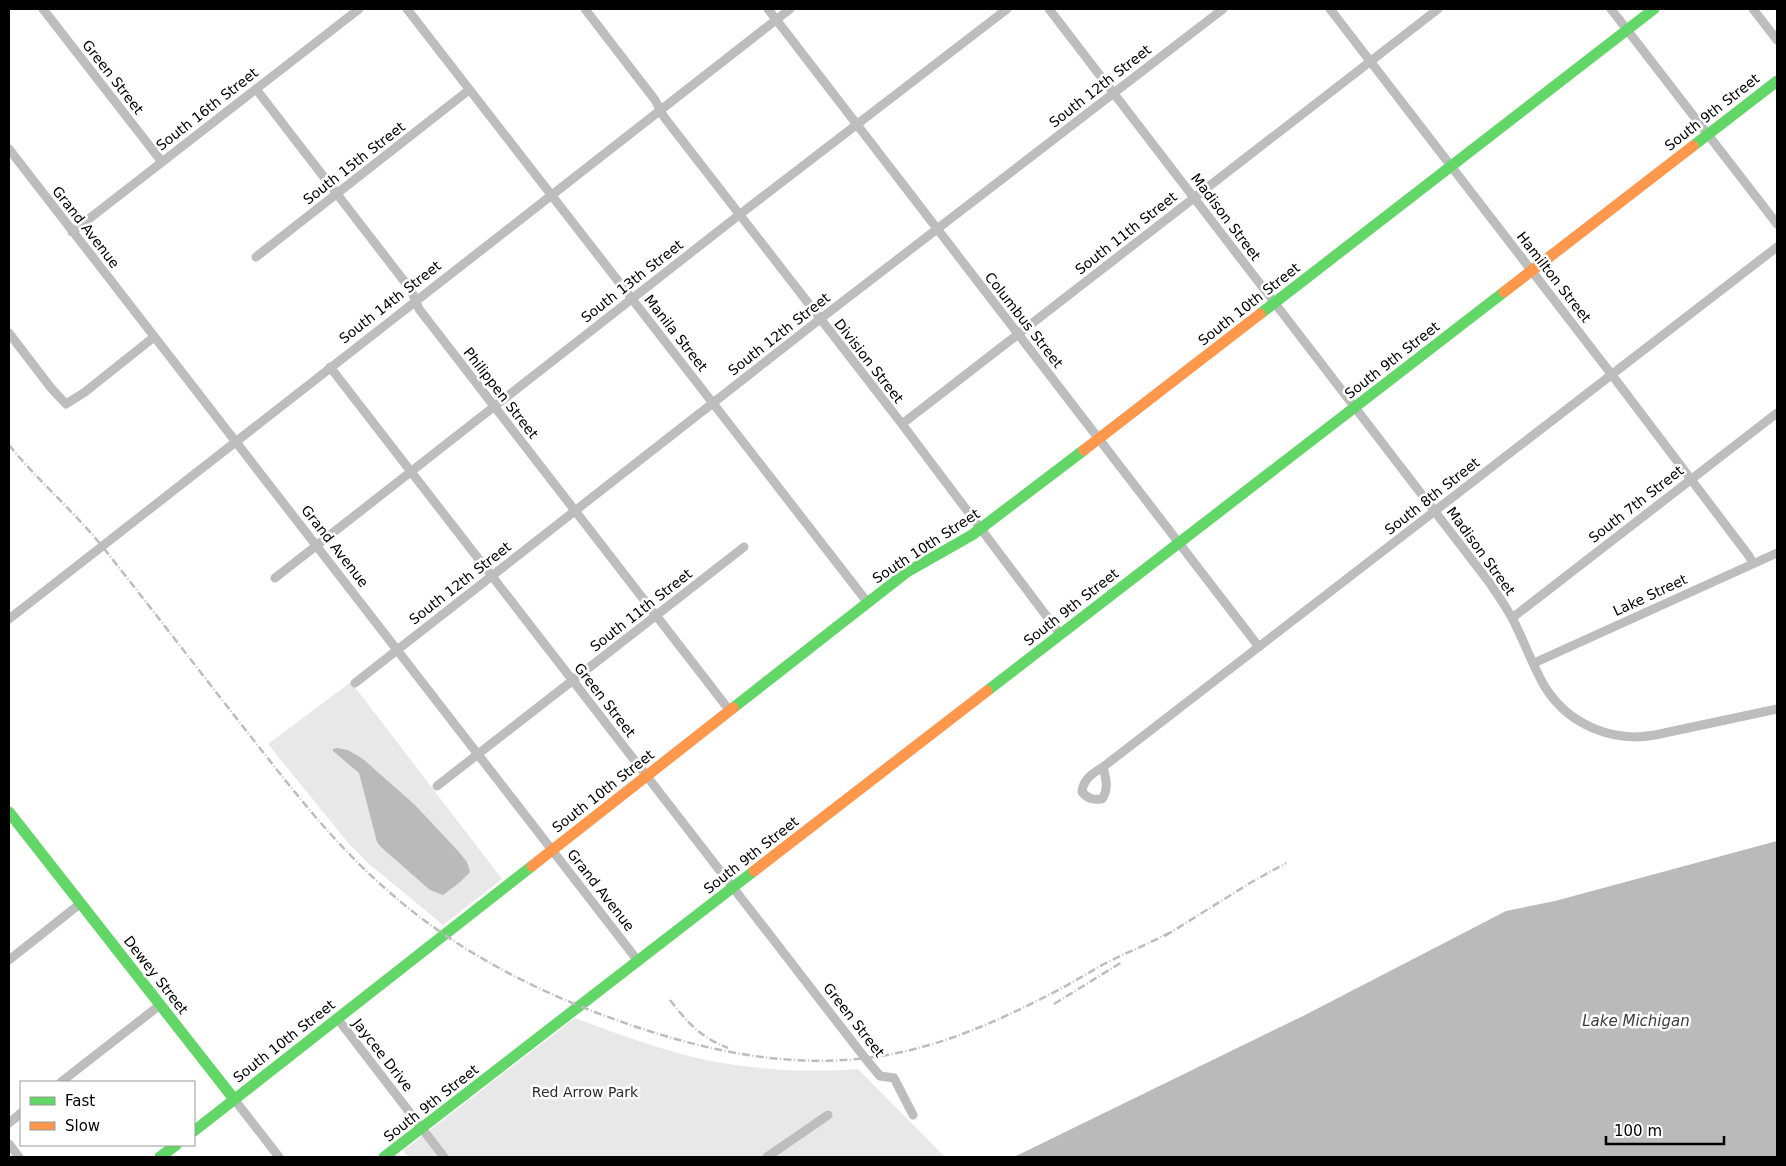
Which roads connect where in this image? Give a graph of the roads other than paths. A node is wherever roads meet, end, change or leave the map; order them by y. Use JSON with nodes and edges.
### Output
{"nodes":[{"id":1,"x":43,"y":9,"type":"edge"},
{"id":2,"x":359,"y":9,"type":"edge"},
{"id":3,"x":406,"y":9,"type":"edge"},
{"id":4,"x":585,"y":9,"type":"edge"},
{"id":5,"x":768,"y":9,"type":"edge"},
{"id":6,"x":790,"y":9,"type":"edge"},
{"id":7,"x":1007,"y":9,"type":"edge"},
{"id":8,"x":1049,"y":9,"type":"edge"},
{"id":9,"x":1223,"y":9,"type":"edge"},
{"id":10,"x":1330,"y":9,"type":"edge"},
{"id":11,"x":1438,"y":9,"type":"edge"},
{"id":12,"x":1611,"y":9,"type":"edge"},
{"id":13,"x":1654,"y":9,"type":"edge"},
{"id":14,"x":1754,"y":9,"type":"edge"},
{"id":15,"x":776,"y":20,"type":"junction"},
{"id":16,"x":1627,"y":29,"type":"junction"},
{"id":17,"x":1777,"y":40,"type":"edge"},
{"id":18,"x":1370,"y":62,"type":"junction"},
{"id":19,"x":1777,"y":81,"type":"edge"},
{"id":20,"x":256,"y":90,"type":"junction"},
{"id":21,"x":469,"y":90,"type":"junction"},
{"id":22,"x":1114,"y":94,"type":"junction"},
{"id":23,"x":660,"y":109,"type":"junction"},
{"id":24,"x":856,"y":124,"type":"junction"},
{"id":25,"x":1708,"y":134,"type":"junction"},
{"id":26,"x":9,"y":150,"type":"edge"},
{"id":27,"x":162,"y":162,"type":"junction"},
{"id":28,"x":1451,"y":168,"type":"junction"},
{"id":29,"x":337,"y":194,"type":"junction"},
{"id":30,"x":551,"y":194,"type":"junction"},
{"id":31,"x":1194,"y":198,"type":"junction"},
{"id":32,"x":739,"y":215,"type":"junction"},
{"id":33,"x":1777,"y":224,"type":"edge"},
{"id":34,"x":937,"y":229,"type":"junction"},
{"id":35,"x":72,"y":232,"type":"junction"},
{"id":36,"x":1777,"y":247,"type":"edge"},
{"id":37,"x":256,"y":257,"type":"dead end"},
{"id":38,"x":1532,"y":271,"type":"junction"},
{"id":39,"x":632,"y":299,"type":"junction"},
{"id":40,"x":415,"y":300,"type":"junction"},
{"id":41,"x":1274,"y":303,"type":"junction"},
{"id":42,"x":820,"y":320,"type":"junction"},
{"id":43,"x":9,"y":333,"type":"edge"},
{"id":44,"x":1018,"y":335,"type":"junction"},
{"id":45,"x":154,"y":337,"type":"junction"},
{"id":46,"x":330,"y":367,"type":"junction"},
{"id":47,"x":1612,"y":374,"type":"junction"},
{"id":48,"x":712,"y":403,"type":"junction"},
{"id":49,"x":494,"y":407,"type":"junction"},
{"id":50,"x":1355,"y":407,"type":"junction"},
{"id":51,"x":1777,"y":413,"type":"edge"},
{"id":52,"x":902,"y":424,"type":"junction"},
{"id":53,"x":1098,"y":439,"type":"junction"},
{"id":54,"x":236,"y":441,"type":"junction"},
{"id":55,"x":411,"y":472,"type":"junction"},
{"id":56,"x":1691,"y":479,"type":"junction"},
{"id":57,"x":576,"y":511,"type":"junction"},
{"id":58,"x":1436,"y":511,"type":"junction"},
{"id":59,"x":981,"y":529,"type":"junction"},
{"id":60,"x":1178,"y":543,"type":"junction"},
{"id":61,"x":316,"y":545,"type":"junction"},
{"id":62,"x":744,"y":547,"type":"dead end"},
{"id":63,"x":1777,"y":553,"type":"edge"},
{"id":64,"x":1753,"y":564,"type":"junction"},
{"id":65,"x":492,"y":576,"type":"junction"},
{"id":66,"x":275,"y":578,"type":"dead end"},
{"id":67,"x":868,"y":602,"type":"junction"},
{"id":68,"x":655,"y":615,"type":"junction"},
{"id":69,"x":1512,"y":618,"type":"junction"},
{"id":70,"x":9,"y":619,"type":"edge"},
{"id":71,"x":1060,"y":634,"type":"junction"},
{"id":72,"x":1259,"y":647,"type":"junction"},
{"id":73,"x":397,"y":650,"type":"junction"},
{"id":74,"x":1534,"y":664,"type":"junction"},
{"id":75,"x":574,"y":681,"type":"junction"},
{"id":76,"x":355,"y":683,"type":"dead end"},
{"id":77,"x":1777,"y":709,"type":"edge"},
{"id":78,"x":730,"y":711,"type":"junction"},
{"id":79,"x":478,"y":754,"type":"junction"},
{"id":80,"x":1103,"y":767,"type":"dead end"},
{"id":81,"x":646,"y":776,"type":"junction"},
{"id":82,"x":437,"y":786,"type":"dead end"},
{"id":83,"x":9,"y":812,"type":"edge"},
{"id":84,"x":553,"y":850,"type":"junction"},
{"id":85,"x":734,"y":887,"type":"junction"},
{"id":86,"x":81,"y":904,"type":"junction"},
{"id":87,"x":9,"y":960,"type":"edge"},
{"id":88,"x":638,"y":961,"type":"junction"},
{"id":89,"x":160,"y":1005,"type":"junction"},
{"id":90,"x":337,"y":1018,"type":"junction"},
{"id":91,"x":62,"y":1081,"type":"edge"},
{"id":92,"x":234,"y":1099,"type":"junction"},
{"id":93,"x":20,"y":1114,"type":"edge"},
{"id":94,"x":914,"y":1115,"type":"dead end"},
{"id":95,"x":828,"y":1116,"type":"dead end"},
{"id":96,"x":9,"y":1123,"type":"edge"},
{"id":97,"x":422,"y":1128,"type":"junction"},
{"id":98,"x":195,"y":1129,"type":"edge"},
{"id":99,"x":9,"y":1144,"type":"edge"},
{"id":100,"x":175,"y":1146,"type":"edge"},
{"id":101,"x":19,"y":1157,"type":"edge"},
{"id":102,"x":160,"y":1157,"type":"edge"},
{"id":103,"x":279,"y":1157,"type":"edge"},
{"id":104,"x":384,"y":1157,"type":"edge"},
{"id":105,"x":444,"y":1157,"type":"edge"},
{"id":106,"x":767,"y":1157,"type":"edge"}],
"edges":[{"from":1,"to":27,"type":"street","name":"Green Street"},
{"from":2,"to":20,"type":"street","name":"South 16th Street"},
{"from":3,"to":21,"type":"street","name":"Manila Street"},
{"from":4,"to":23,"type":"street","name":"Division Street"},
{"from":5,"to":15,"type":"street","name":"Columbus Street"},
{"from":6,"to":15,"type":"street","name":"South 14th Street"},
{"from":7,"to":24,"type":"street","name":"South 13th Street"},
{"from":8,"to":22,"type":"street","name":"Madison Street"},
{"from":9,"to":22,"type":"street","name":"South 12th Street"},
{"from":10,"to":18,"type":"street","name":"Hamilton Street"},
{"from":11,"to":18,"type":"street","name":"South 11th Street"},
{"from":12,"to":16,"type":"street"},
{"from":13,"to":16,"type":"street","name":"South 10th Street"},
{"from":14,"to":17,"type":"street"},
{"from":15,"to":23,"type":"street","name":"South 14th Street"},
{"from":15,"to":24,"type":"street","name":"Columbus Street"},
{"from":16,"to":25,"type":"street"},
{"from":16,"to":28,"type":"street","name":"South 10th Street"},
{"from":18,"to":28,"type":"street","name":"Hamilton Street"},
{"from":18,"to":31,"type":"street","name":"South 11th Street"},
{"from":19,"to":25,"type":"street","name":"South 9th Street"},
{"from":20,"to":27,"type":"street","name":"South 16th Street"},
{"from":20,"to":29,"type":"street","name":"Philippen Street"},
{"from":21,"to":29,"type":"street","name":"South 15th Street"},
{"from":21,"to":30,"type":"street","name":"Manila Street"},
{"from":22,"to":31,"type":"street","name":"Madison Street"},
{"from":22,"to":34,"type":"street","name":"South 12th Street"},
{"from":23,"to":30,"type":"street","name":"South 14th Street"},
{"from":23,"to":32,"type":"street","name":"Division Street"},
{"from":24,"to":32,"type":"street","name":"South 13th Street"},
{"from":24,"to":34,"type":"street","name":"Columbus Street"},
{"from":25,"to":33,"type":"street"},
{"from":25,"to":38,"type":"street","name":"South 9th Street"},
{"from":26,"to":35,"type":"street","name":"Grand Avenue"},
{"from":27,"to":35,"type":"street","name":"South 16th Street"},
{"from":28,"to":38,"type":"street","name":"Hamilton Street"},
{"from":28,"to":41,"type":"street","name":"South 10th Street"},
{"from":29,"to":37,"type":"street","name":"South 15th Street"},
{"from":29,"to":40,"type":"street","name":"Philippen Street"},
{"from":30,"to":39,"type":"street","name":"Manila Street"},
{"from":30,"to":40,"type":"street","name":"South 14th Street"},
{"from":31,"to":41,"type":"street","name":"Madison Street"},
{"from":31,"to":44,"type":"street","name":"South 11th Street"},
{"from":32,"to":39,"type":"street","name":"South 13th Street"},
{"from":32,"to":42,"type":"street","name":"Division Street"},
{"from":34,"to":42,"type":"street","name":"South 12th Street"},
{"from":34,"to":44,"type":"street","name":"Columbus Street"},
{"from":35,"to":45,"type":"street","name":"Grand Avenue"},
{"from":36,"to":47,"type":"street","name":"South 8th Street"},
{"from":38,"to":47,"type":"street","name":"Hamilton Street"},
{"from":38,"to":50,"type":"street","name":"South 9th Street"},
{"from":39,"to":48,"type":"street","name":"Manila Street"},
{"from":39,"to":49,"type":"street","name":"South 13th Street"},
{"from":40,"to":46,"type":"street","name":"South 14th Street"},
{"from":40,"to":49,"type":"street","name":"Philippen Street"},
{"from":41,"to":50,"type":"street","name":"Madison Street"},
{"from":41,"to":53,"type":"street","name":"South 10th Street"},
{"from":42,"to":48,"type":"street","name":"South 12th Street"},
{"from":42,"to":52,"type":"street","name":"Division Street"},
{"from":43,"to":45,"type":"street"},
{"from":44,"to":52,"type":"street","name":"South 11th Street"},
{"from":44,"to":53,"type":"street","name":"Columbus Street"},
{"from":45,"to":54,"type":"street","name":"Grand Avenue"},
{"from":46,"to":54,"type":"street","name":"South 14th Street"},
{"from":46,"to":55,"type":"street","name":"Green Street"},
{"from":47,"to":56,"type":"street","name":"Hamilton Street"},
{"from":47,"to":58,"type":"street","name":"South 8th Street"},
{"from":48,"to":57,"type":"street","name":"South 12th Street"},
{"from":48,"to":67,"type":"street","name":"Manila Street"},
{"from":49,"to":55,"type":"street","name":"South 13th Street"},
{"from":49,"to":57,"type":"street","name":"Philippen Street"},
{"from":50,"to":58,"type":"street","name":"Madison Street"},
{"from":50,"to":60,"type":"street","name":"South 9th Street"},
{"from":51,"to":56,"type":"street","name":"South 7th Street"},
{"from":52,"to":59,"type":"street","name":"Division Street"},
{"from":53,"to":59,"type":"street","name":"South 10th Street"},
{"from":53,"to":60,"type":"street","name":"Columbus Street"},
{"from":54,"to":61,"type":"street","name":"Grand Avenue"},
{"from":54,"to":70,"type":"street","name":"South 14th Street"},
{"from":55,"to":61,"type":"street","name":"South 13th Street"},
{"from":55,"to":65,"type":"street","name":"Green Street"},
{"from":56,"to":64,"type":"street","name":"Hamilton Street"},
{"from":56,"to":69,"type":"street","name":"South 7th Street"},
{"from":57,"to":65,"type":"street","name":"South 12th Street"},
{"from":57,"to":68,"type":"street","name":"Philippen Street"},
{"from":58,"to":69,"type":"street","name":"Madison Street"},
{"from":58,"to":72,"type":"street","name":"South 8th Street"},
{"from":59,"to":67,"type":"street","name":"South 10th Street"},
{"from":59,"to":71,"type":"street","name":"Division Street"},
{"from":60,"to":71,"type":"street","name":"South 9th Street"},
{"from":60,"to":72,"type":"street","name":"Columbus Street"},
{"from":61,"to":66,"type":"street","name":"South 13th Street"},
{"from":61,"to":73,"type":"street","name":"Grand Avenue"},
{"from":62,"to":68,"type":"street","name":"South 11th Street"},
{"from":63,"to":64,"type":"street","name":"Lake Street"},
{"from":64,"to":74,"type":"street","name":"Lake Street"},
{"from":65,"to":73,"type":"street","name":"South 12th Street"},
{"from":65,"to":75,"type":"street","name":"Green Street"},
{"from":67,"to":78,"type":"street","name":"South 10th Street"},
{"from":68,"to":75,"type":"street","name":"South 11th Street"},
{"from":68,"to":78,"type":"street","name":"Philippen Street"},
{"from":69,"to":74,"type":"street","name":"Madison Street"},
{"from":71,"to":85,"type":"street","name":"South 9th Street"},
{"from":72,"to":80,"type":"street","name":"South 8th Street"},
{"from":73,"to":76,"type":"street","name":"South 12th Street"},
{"from":73,"to":79,"type":"street","name":"Grand Avenue"},
{"from":74,"to":77,"type":"street","name":"Madison Street"},
{"from":75,"to":79,"type":"street","name":"South 11th Street"},
{"from":75,"to":81,"type":"street","name":"Green Street"},
{"from":78,"to":81,"type":"street","name":"South 10th Street"},
{"from":79,"to":82,"type":"street","name":"South 11th Street"},
{"from":79,"to":84,"type":"street","name":"Grand Avenue"},
{"from":81,"to":84,"type":"street","name":"South 10th Street"},
{"from":81,"to":85,"type":"street","name":"Green Street"},
{"from":83,"to":86,"type":"street","name":"Dewey Street"},
{"from":84,"to":88,"type":"street","name":"Grand Avenue"},
{"from":84,"to":90,"type":"street","name":"South 10th Street"},
{"from":85,"to":88,"type":"street","name":"South 9th Street"},
{"from":85,"to":94,"type":"street","name":"Green Street"},
{"from":86,"to":87,"type":"street"},
{"from":86,"to":89,"type":"street","name":"Dewey Street"},
{"from":88,"to":97,"type":"street","name":"South 9th Street"},
{"from":89,"to":91,"type":"street"},
{"from":89,"to":92,"type":"street","name":"Dewey Street"},
{"from":90,"to":92,"type":"street","name":"South 10th Street"},
{"from":90,"to":97,"type":"street","name":"Jaycee Drive"},
{"from":92,"to":98,"type":"street","name":"South 10th Street"},
{"from":92,"to":103,"type":"street","name":"Dewey Street"},
{"from":93,"to":96,"type":"street"},
{"from":95,"to":106,"type":"street"},
{"from":97,"to":104,"type":"street","name":"South 9th Street"},
{"from":97,"to":105,"type":"street","name":"Jaycee Drive"},
{"from":99,"to":101,"type":"street"},
{"from":100,"to":102,"type":"street"}]}
